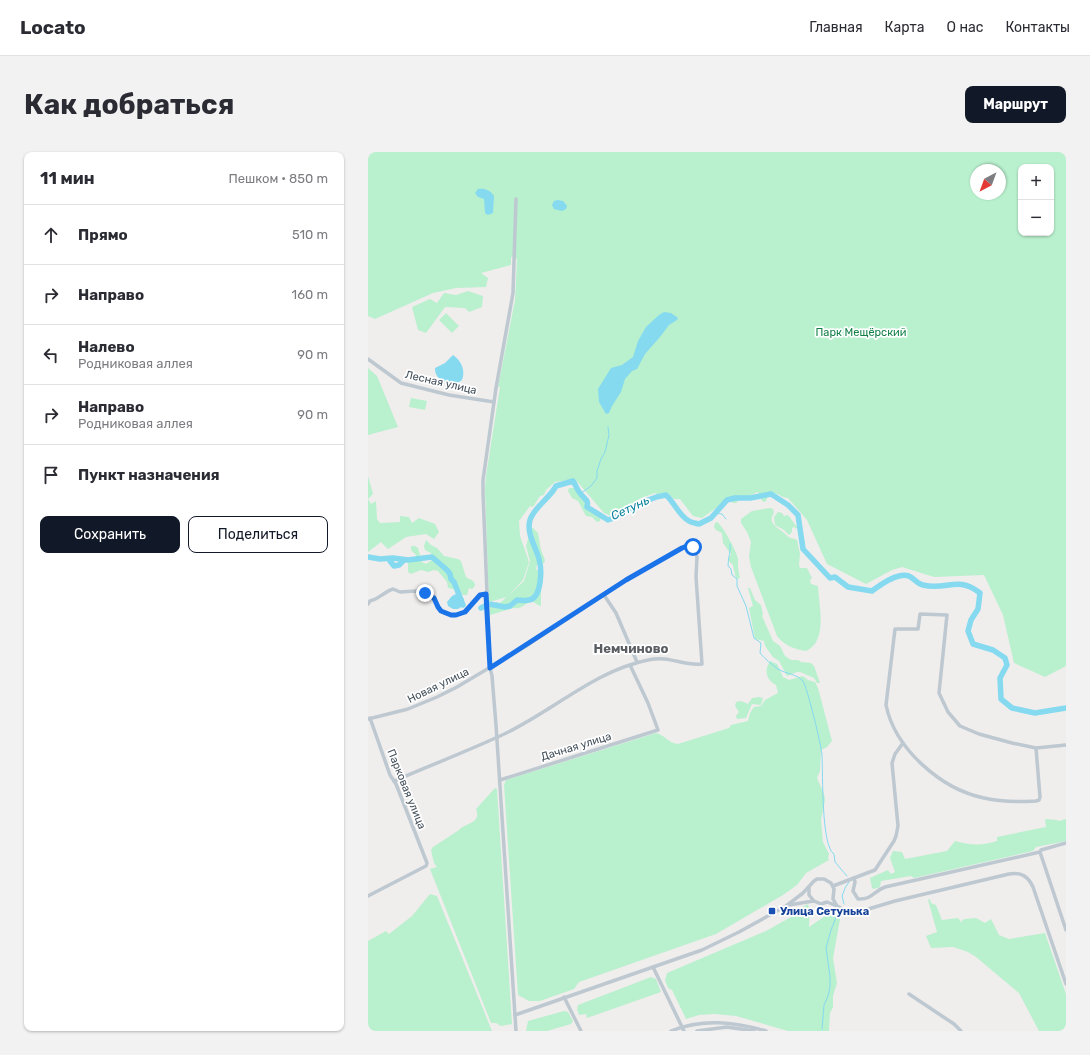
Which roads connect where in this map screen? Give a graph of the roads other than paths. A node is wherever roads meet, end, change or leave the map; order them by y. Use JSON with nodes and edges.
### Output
{"nodes":[{"id":1,"x":516,"y":199,"type":"dead end"},
{"id":2,"x":368,"y":359,"type":"edge"},
{"id":3,"x":494,"y":402,"type":"junction"},
{"id":4,"x":486,"y":594,"type":"junction"},
{"id":5,"x":604,"y":595,"type":"junction"},
{"id":6,"x":368,"y":604,"type":"edge"},
{"id":7,"x":637,"y":662,"type":"junction"},
{"id":8,"x":630,"y":665,"type":"junction"},
{"id":9,"x":490,"y":668,"type":"junction"},
{"id":10,"x":369,"y":719,"type":"edge"},
{"id":11,"x":496,"y":737,"type":"junction"},
{"id":12,"x":903,"y":743,"type":"junction"},
{"id":13,"x":1066,"y":745,"type":"edge"},
{"id":14,"x":1036,"y":748,"type":"junction"},
{"id":15,"x":500,"y":780,"type":"junction"},
{"id":16,"x":394,"y":781,"type":"junction"},
{"id":17,"x":1066,"y":843,"type":"edge"},
{"id":18,"x":1040,"y":852,"type":"junction"},
{"id":19,"x":854,"y":878,"type":"junction"},
{"id":20,"x":833,"y":886,"type":"junction"},
{"id":21,"x":809,"y":887,"type":"junction"},
{"id":22,"x":368,"y":896,"type":"edge"},
{"id":23,"x":833,"y":896,"type":"junction"},
{"id":24,"x":814,"y":901,"type":"junction"},
{"id":25,"x":827,"y":902,"type":"junction"},
{"id":26,"x":786,"y":906,"type":"junction"},
{"id":27,"x":837,"y":906,"type":"junction"},
{"id":28,"x":1066,"y":930,"type":"edge"},
{"id":29,"x":653,"y":967,"type":"junction"},
{"id":30,"x":1066,"y":984,"type":"edge"},
{"id":31,"x":909,"y":994,"type":"dead end"},
{"id":32,"x":564,"y":998,"type":"junction"},
{"id":33,"x":515,"y":1015,"type":"junction"},
{"id":34,"x":682,"y":1027,"type":"junction"},
{"id":35,"x":516,"y":1031,"type":"edge"},
{"id":36,"x":581,"y":1031,"type":"edge"},
{"id":37,"x":671,"y":1031,"type":"edge"},
{"id":38,"x":684,"y":1031,"type":"edge"},
{"id":39,"x":697,"y":1031,"type":"edge"},
{"id":40,"x":754,"y":1031,"type":"edge"},
{"id":41,"x":766,"y":1031,"type":"edge"},
{"id":42,"x":961,"y":1031,"type":"edge"}],
"edges":[{"from":1,"to":3,"type":"street"},
{"from":2,"to":3,"type":"street","name":"Лесная улица"},
{"from":3,"to":4,"type":"street"},
{"from":4,"to":6,"type":"street"},
{"from":4,"to":9,"type":"street"},
{"from":5,"to":7,"type":"street"},
{"from":5,"to":7,"type":"street","name":"Новая улица"},
{"from":5,"to":9,"type":"street","name":"Новая улица"},
{"from":7,"to":8,"type":"street"},
{"from":8,"to":11,"type":"street"},
{"from":8,"to":15,"type":"street","name":"Дачная улица"},
{"from":9,"to":10,"type":"street","name":"Новая улица"},
{"from":9,"to":11,"type":"street"},
{"from":10,"to":16,"type":"street","name":"Парковая улица"},
{"from":11,"to":15,"type":"street"},
{"from":11,"to":16,"type":"street"},
{"from":12,"to":14,"type":"street"},
{"from":12,"to":14,"type":"street"},
{"from":12,"to":19,"type":"street"},
{"from":13,"to":14,"type":"street"},
{"from":15,"to":33,"type":"street"},
{"from":16,"to":22,"type":"street","name":"Парковая улица"},
{"from":17,"to":18,"type":"street"},
{"from":18,"to":19,"type":"street"},
{"from":18,"to":28,"type":"street"},
{"from":19,"to":20,"type":"street"},
{"from":20,"to":21,"type":"street"},
{"from":20,"to":23,"type":"street"},
{"from":21,"to":24,"type":"street"},
{"from":21,"to":26,"type":"street"},
{"from":23,"to":25,"type":"street"},
{"from":23,"to":27,"type":"street"},
{"from":24,"to":25,"type":"street"},
{"from":24,"to":26,"type":"street"},
{"from":25,"to":27,"type":"street"},
{"from":26,"to":29,"type":"street"},
{"from":27,"to":30,"type":"street"},
{"from":29,"to":32,"type":"street"},
{"from":29,"to":34,"type":"street"},
{"from":31,"to":42,"type":"street"},
{"from":32,"to":33,"type":"street"},
{"from":32,"to":36,"type":"street"},
{"from":33,"to":35,"type":"street"},
{"from":34,"to":37,"type":"street"},
{"from":34,"to":38,"type":"street"},
{"from":34,"to":41,"type":"street"},
{"from":39,"to":40,"type":"street"}]}
